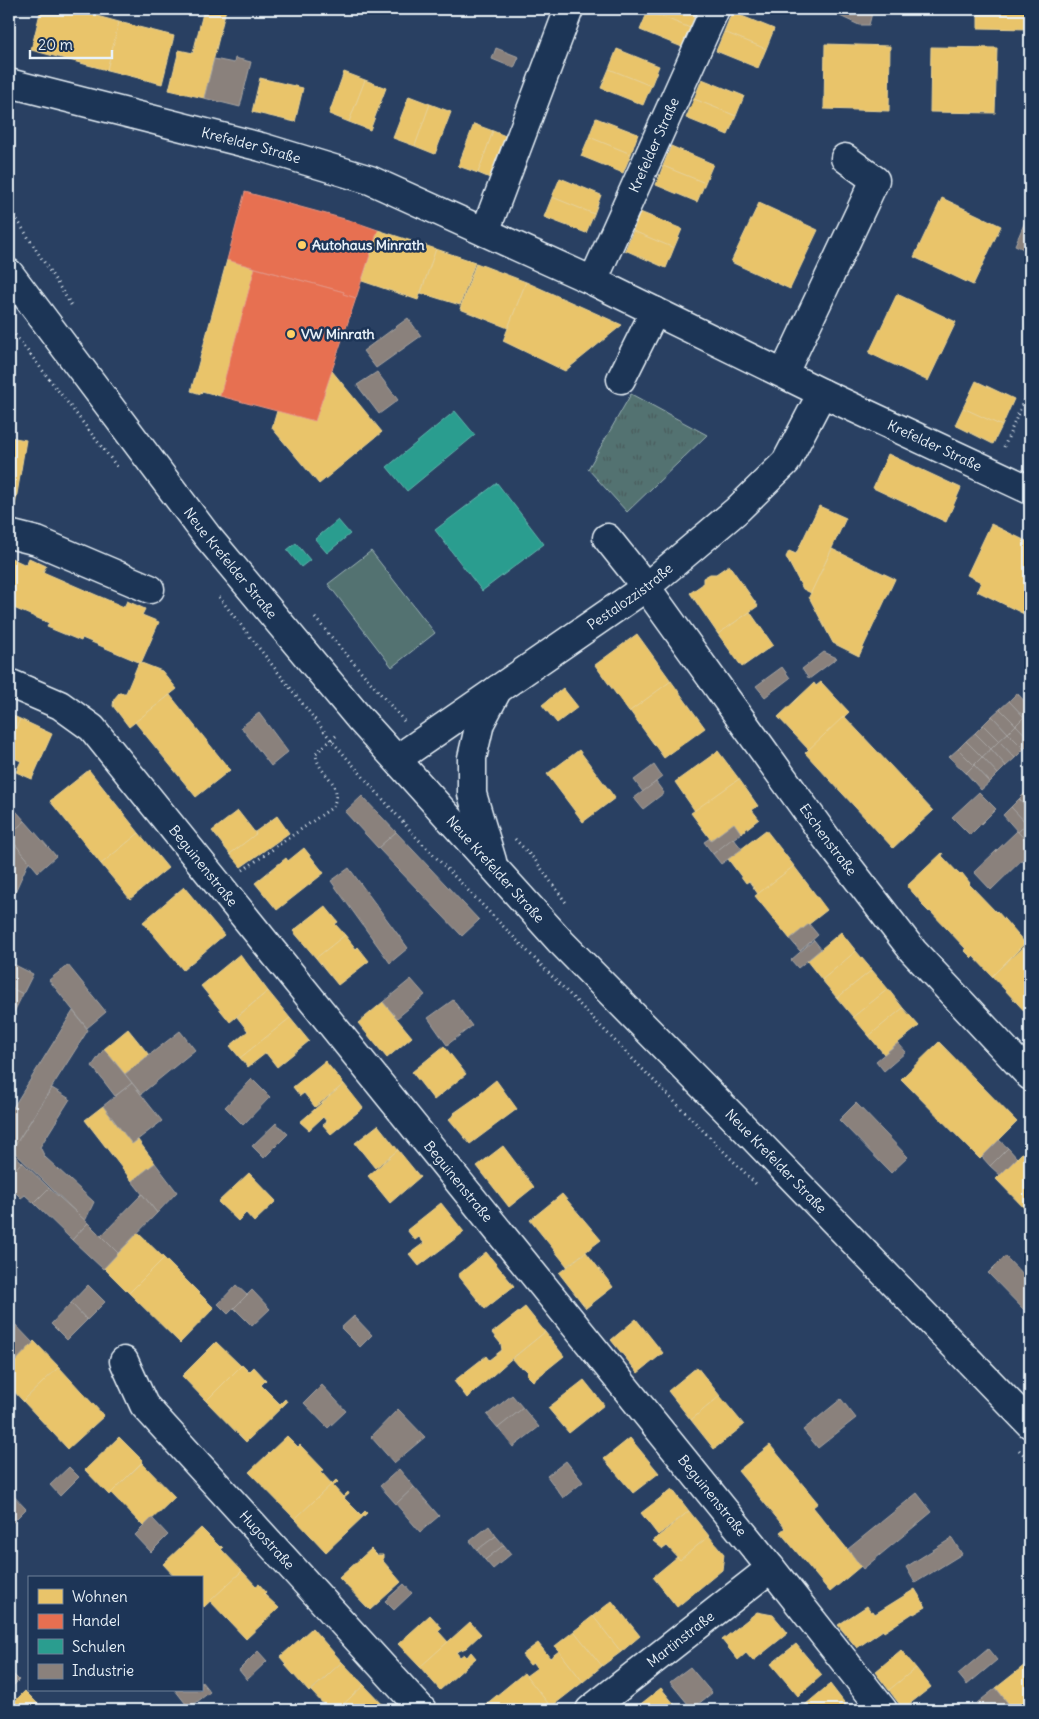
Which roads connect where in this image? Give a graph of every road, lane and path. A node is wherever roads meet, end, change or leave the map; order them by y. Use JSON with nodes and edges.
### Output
{"nodes":[{"id":1,"x":569,"y":9,"type":"edge"},
{"id":2,"x":715,"y":9,"type":"edge"},
{"id":3,"x":10,"y":86,"type":"edge"},
{"id":4,"x":845,"y":158,"type":"dead end"},
{"id":5,"x":485,"y":232,"type":"junction"},
{"id":6,"x":9,"y":273,"type":"edge"},
{"id":7,"x":593,"y":281,"type":"junction"},
{"id":8,"x":655,"y":311,"type":"junction"},
{"id":9,"x":784,"y":373,"type":"junction"},
{"id":10,"x":621,"y":379,"type":"dead end"},
{"id":11,"x":1030,"y":386,"type":"edge"},
{"id":12,"x":822,"y":393,"type":"junction"},
{"id":13,"x":981,"y":466,"type":"junction"},
{"id":14,"x":1030,"y":490,"type":"edge"},
{"id":15,"x":9,"y":534,"type":"edge"},
{"id":16,"x":607,"y":538,"type":"dead end"},
{"id":17,"x":646,"y":587,"type":"junction"},
{"id":18,"x":150,"y":588,"type":"dead end"},
{"id":19,"x":9,"y":683,"type":"edge"},
{"id":20,"x":498,"y":689,"type":"junction"},
{"id":21,"x":359,"y":718,"type":"junction"},
{"id":22,"x":397,"y":759,"type":"junction"},
{"id":23,"x":494,"y":870,"type":"junction"},
{"id":24,"x":220,"y":886,"type":"junction"},
{"id":25,"x":1030,"y":1076,"type":"edge"},
{"id":26,"x":124,"y":1361,"type":"dead end"},
{"id":27,"x":1030,"y":1424,"type":"edge"},
{"id":28,"x":771,"y":1568,"type":"junction"},
{"id":29,"x":422,"y":1710,"type":"edge"},
{"id":30,"x":590,"y":1710,"type":"edge"},
{"id":31,"x":883,"y":1710,"type":"edge"}],
"edges":[{"from":1,"to":5,"type":"street"},
{"from":2,"to":7,"type":"street","name":"Krefelder Straße"},
{"from":3,"to":5,"type":"street","name":"Krefelder Straße"},
{"from":4,"to":9,"type":"street"},
{"from":5,"to":7,"type":"street","name":"Krefelder Straße"},
{"from":6,"to":21,"type":"street","name":"Neue Krefelder Straße"},
{"from":7,"to":8,"type":"street","name":"Krefelder Straße"},
{"from":8,"to":9,"type":"street","name":"Krefelder Straße"},
{"from":8,"to":10,"type":"street"},
{"from":9,"to":12,"type":"street","name":"Krefelder Straße"},
{"from":11,"to":13,"type":"path"},
{"from":12,"to":13,"type":"street","name":"Krefelder Straße"},
{"from":12,"to":17,"type":"street","name":"Pestalozzistraße"},
{"from":13,"to":14,"type":"street","name":"Krefelder Straße"},
{"from":15,"to":18,"type":"street"},
{"from":16,"to":17,"type":"street","name":"Eschenstraße"},
{"from":17,"to":20,"type":"street","name":"Pestalozzistraße"},
{"from":17,"to":25,"type":"street","name":"Eschenstraße"},
{"from":19,"to":24,"type":"street","name":"Beguinenstraße"},
{"from":20,"to":22,"type":"street","name":"Pestalozzistraße"},
{"from":20,"to":23,"type":"street"},
{"from":21,"to":22,"type":"street","name":"Neue Krefelder Straße"},
{"from":21,"to":24,"type":"path"},
{"from":22,"to":23,"type":"street","name":"Neue Krefelder Straße"},
{"from":23,"to":27,"type":"street","name":"Neue Krefelder Straße"},
{"from":24,"to":28,"type":"street","name":"Beguinenstraße"},
{"from":26,"to":29,"type":"street","name":"Hugostraße"},
{"from":28,"to":30,"type":"street","name":"Martinstraße"},
{"from":28,"to":31,"type":"street","name":"Beguinenstraße"}]}
